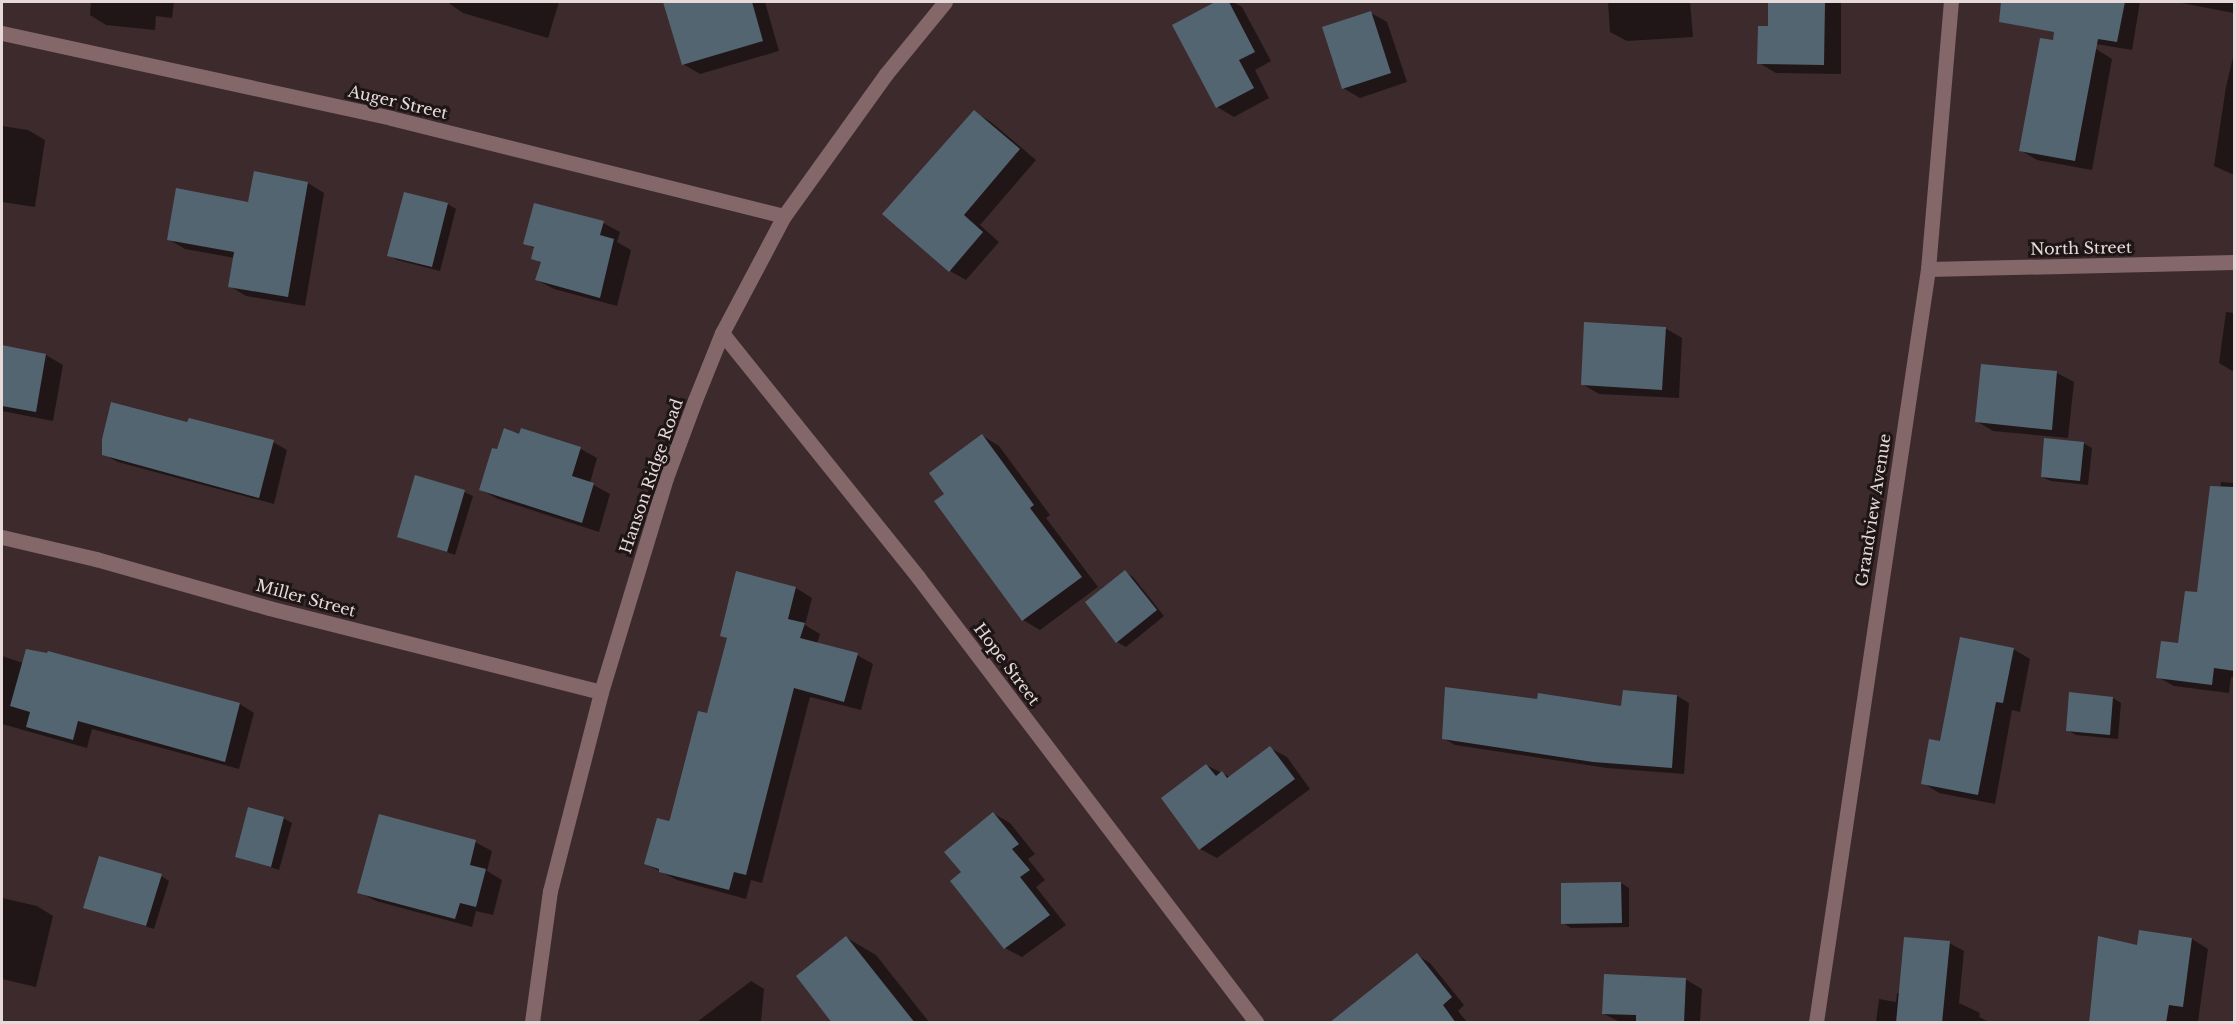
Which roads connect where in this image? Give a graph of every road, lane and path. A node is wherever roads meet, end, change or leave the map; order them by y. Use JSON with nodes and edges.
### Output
{"nodes":[{"id":1,"x":945,"y":2,"type":"edge"},
{"id":2,"x":1951,"y":2,"type":"edge"},
{"id":3,"x":2,"y":33,"type":"edge"},
{"id":4,"x":784,"y":216,"type":"junction"},
{"id":5,"x":2235,"y":262,"type":"edge"},
{"id":6,"x":1928,"y":269,"type":"junction"},
{"id":7,"x":722,"y":333,"type":"junction"},
{"id":8,"x":2,"y":537,"type":"edge"},
{"id":9,"x":601,"y":692,"type":"junction"},
{"id":10,"x":532,"y":1023,"type":"edge"},
{"id":11,"x":1256,"y":1023,"type":"edge"},
{"id":12,"x":1816,"y":1023,"type":"edge"}],
"edges":[{"from":1,"to":4,"type":"street","name":"Hanson Ridge Road"},
{"from":2,"to":6,"type":"street","name":"Grandview Avenue"},
{"from":3,"to":4,"type":"street","name":"Auger Street"},
{"from":4,"to":7,"type":"street","name":"Hanson Ridge Road"},
{"from":5,"to":6,"type":"street","name":"North Street"},
{"from":6,"to":12,"type":"street","name":"Grandview Avenue"},
{"from":7,"to":9,"type":"street","name":"Hanson Ridge Road"},
{"from":7,"to":11,"type":"street","name":"Hope Street"},
{"from":8,"to":9,"type":"street","name":"Miller Street"},
{"from":9,"to":10,"type":"street","name":"Hanson Ridge Road"}]}
